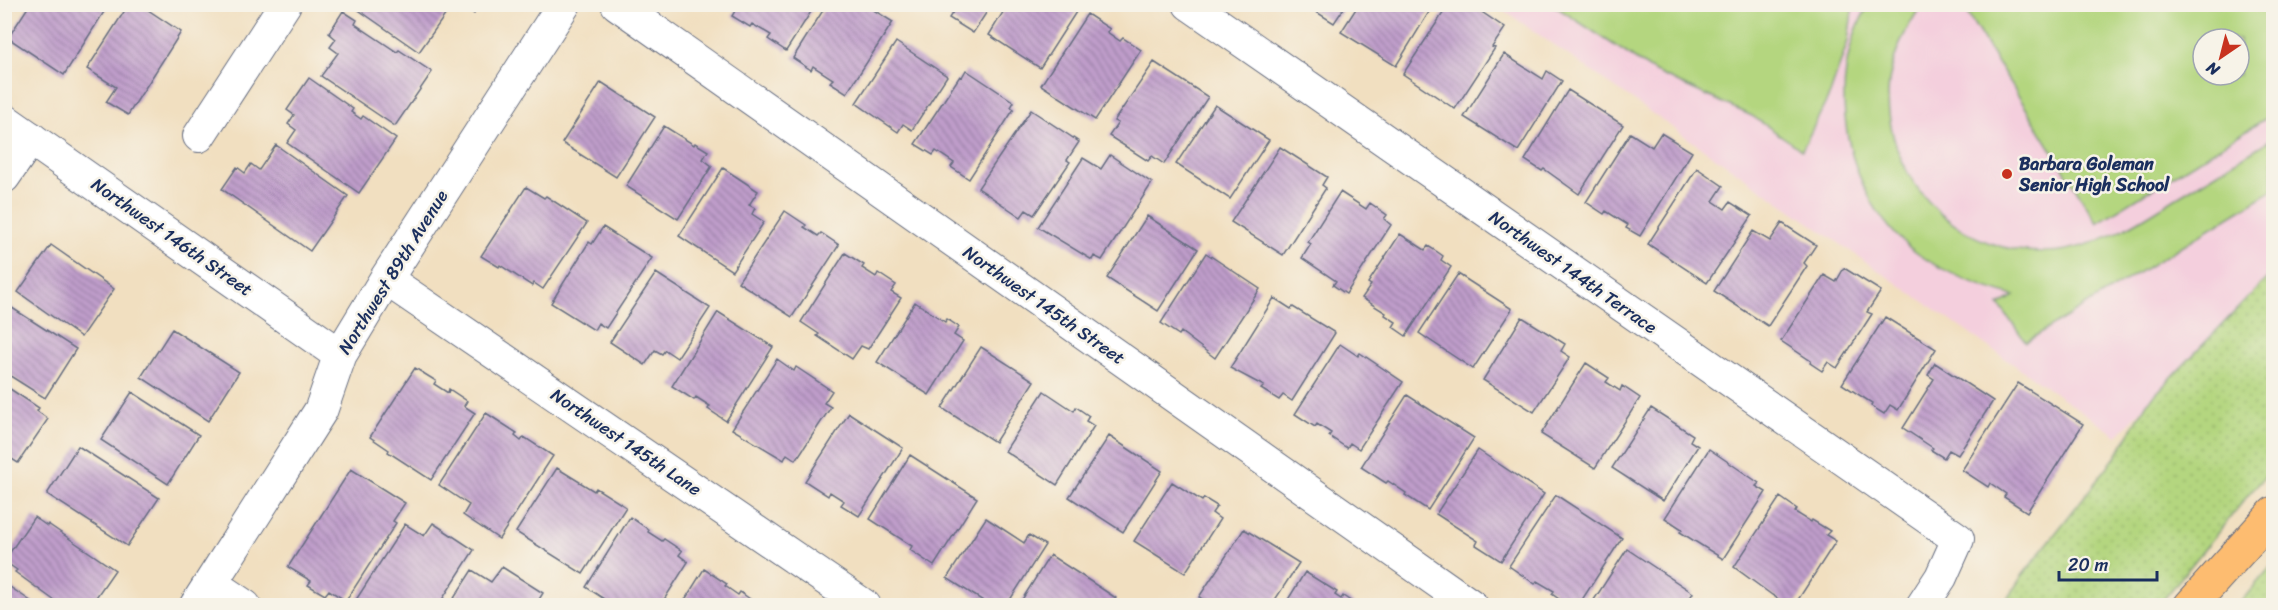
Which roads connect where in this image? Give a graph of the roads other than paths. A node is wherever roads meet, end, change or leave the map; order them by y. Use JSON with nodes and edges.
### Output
{"nodes":[{"id":1,"x":564,"y":4,"type":"edge"},
{"id":2,"x":617,"y":4,"type":"edge"},
{"id":3,"x":1189,"y":4,"type":"edge"},
{"id":4,"x":279,"y":7,"type":"edge"},
{"id":5,"x":4,"y":120,"type":"edge"},
{"id":6,"x":199,"y":136,"type":"dead end"},
{"id":7,"x":31,"y":138,"type":"junction"},
{"id":8,"x":4,"y":177,"type":"edge"},
{"id":9,"x":386,"y":279,"type":"junction"},
{"id":10,"x":340,"y":354,"type":"junction"},
{"id":11,"x":2274,"y":513,"type":"edge"},
{"id":12,"x":203,"y":594,"type":"edge"},
{"id":13,"x":245,"y":606,"type":"edge"},
{"id":14,"x":865,"y":606,"type":"edge"},
{"id":15,"x":1472,"y":606,"type":"edge"},
{"id":16,"x":1922,"y":606,"type":"edge"},
{"id":17,"x":2190,"y":606,"type":"edge"}],
"edges":[{"from":1,"to":9,"type":"street","name":"Northwest 89th Avenue"},
{"from":2,"to":15,"type":"street","name":"Northwest 145th Street"},
{"from":3,"to":16,"type":"street","name":"Northwest 144th Terrace"},
{"from":4,"to":6,"type":"street"},
{"from":5,"to":7,"type":"street","name":"Northwest 146th Street"},
{"from":7,"to":8,"type":"street"},
{"from":7,"to":10,"type":"street","name":"Northwest 146th Street"},
{"from":9,"to":10,"type":"street","name":"Northwest 89th Avenue"},
{"from":9,"to":14,"type":"street","name":"Northwest 145th Lane"},
{"from":10,"to":12,"type":"street","name":"Northwest 89th Avenue"},
{"from":11,"to":17,"type":"highway"},
{"from":12,"to":13,"type":"street"}]}
